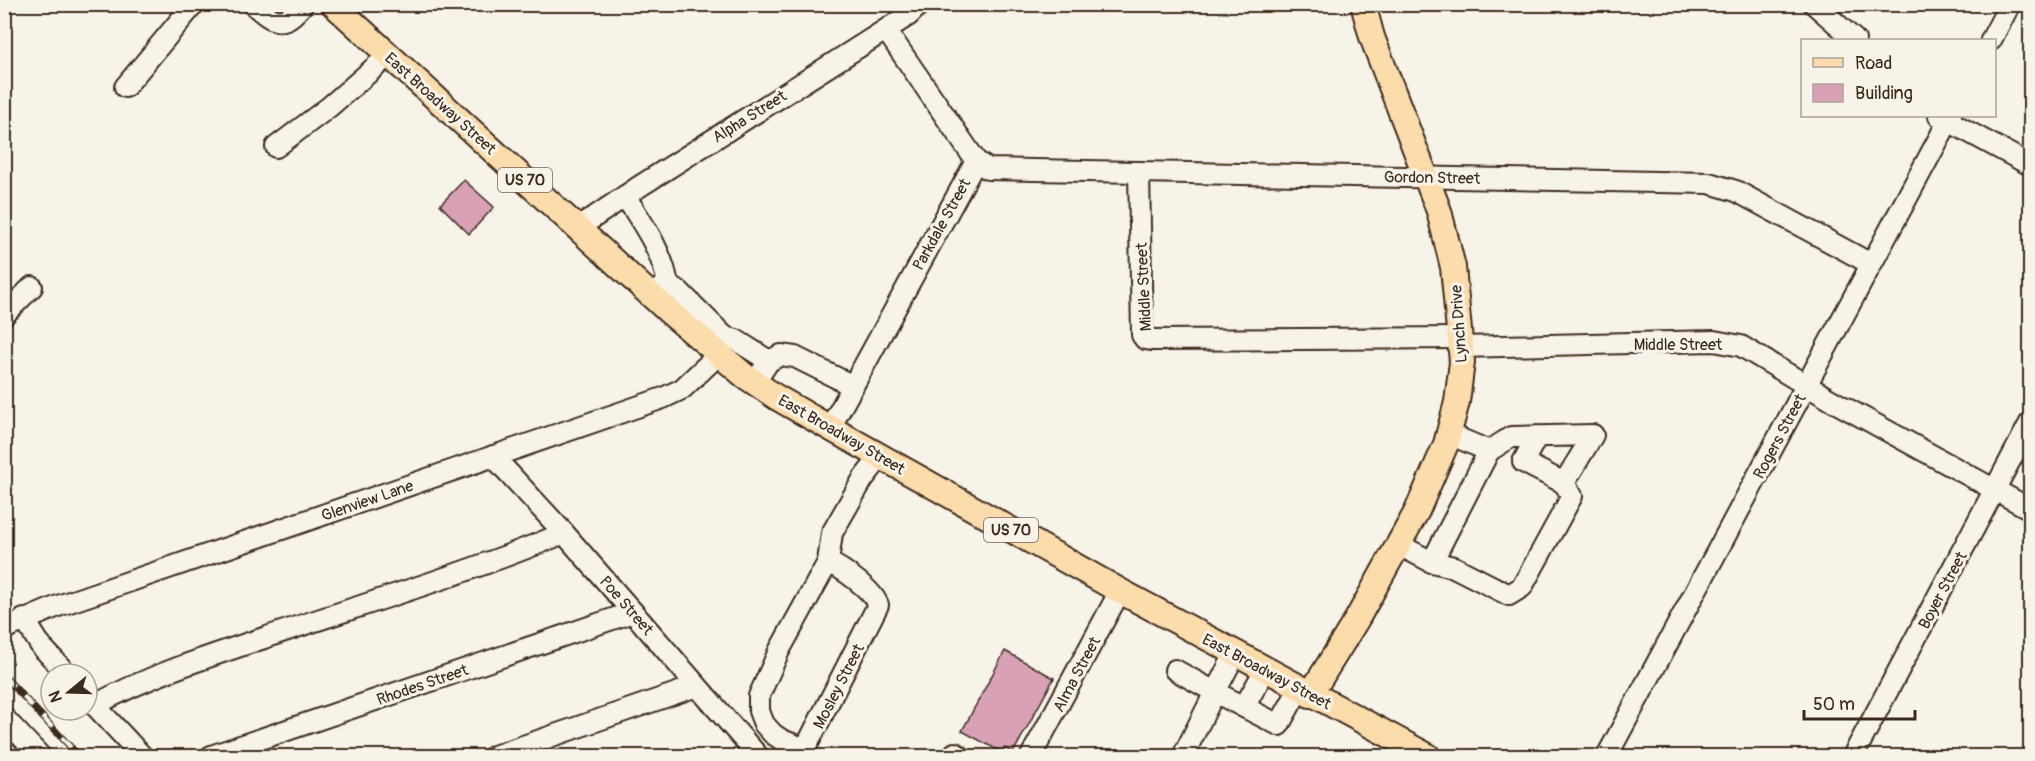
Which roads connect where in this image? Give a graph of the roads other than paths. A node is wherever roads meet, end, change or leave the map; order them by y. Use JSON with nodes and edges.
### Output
{"nodes":[{"id":1,"x":194,"y":4,"type":"edge"},
{"id":2,"x":253,"y":4,"type":"edge"},
{"id":3,"x":303,"y":4,"type":"edge"},
{"id":4,"x":333,"y":4,"type":"edge"},
{"id":5,"x":920,"y":4,"type":"edge"},
{"id":6,"x":1363,"y":4,"type":"edge"},
{"id":7,"x":1814,"y":4,"type":"edge"},
{"id":8,"x":2010,"y":4,"type":"edge"},
{"id":9,"x":886,"y":30,"type":"junction"},
{"id":10,"x":1854,"y":39,"type":"edge"},
{"id":11,"x":1992,"y":39,"type":"edge"},
{"id":12,"x":389,"y":55,"type":"junction"},
{"id":13,"x":125,"y":87,"type":"dead end"},
{"id":14,"x":1946,"y":117,"type":"edge"},
{"id":15,"x":276,"y":147,"type":"dead end"},
{"id":16,"x":976,"y":161,"type":"junction"},
{"id":17,"x":2031,"y":165,"type":"edge"},
{"id":18,"x":1139,"y":172,"type":"junction"},
{"id":19,"x":1427,"y":177,"type":"junction"},
{"id":20,"x":625,"y":196,"type":"junction"},
{"id":21,"x":578,"y":228,"type":"junction"},
{"id":22,"x":1871,"y":264,"type":"junction"},
{"id":23,"x":32,"y":287,"type":"dead end"},
{"id":24,"x":659,"y":290,"type":"junction"},
{"id":25,"x":4,"y":315,"type":"edge"},
{"id":26,"x":1461,"y":342,"type":"junction"},
{"id":27,"x":718,"y":346,"type":"junction"},
{"id":28,"x":769,"y":361,"type":"junction"},
{"id":29,"x":755,"y":382,"type":"junction"},
{"id":30,"x":1806,"y":385,"type":"junction"},
{"id":31,"x":853,"y":386,"type":"junction"},
{"id":32,"x":2031,"y":423,"type":"edge"},
{"id":33,"x":830,"y":428,"type":"junction"},
{"id":34,"x":1449,"y":434,"type":"junction"},
{"id":35,"x":1537,"y":436,"type":"junction"},
{"id":36,"x":1489,"y":451,"type":"junction"},
{"id":37,"x":493,"y":456,"type":"junction"},
{"id":38,"x":881,"y":456,"type":"junction"},
{"id":39,"x":1564,"y":483,"type":"junction"},
{"id":40,"x":1995,"y":490,"type":"junction"},
{"id":41,"x":2031,"y":509,"type":"edge"},
{"id":42,"x":564,"y":533,"type":"junction"},
{"id":43,"x":1399,"y":545,"type":"junction"},
{"id":44,"x":828,"y":562,"type":"junction"},
{"id":45,"x":1432,"y":562,"type":"junction"},
{"id":46,"x":1120,"y":591,"type":"junction"},
{"id":47,"x":633,"y":612,"type":"junction"},
{"id":48,"x":12,"y":621,"type":"edge"},
{"id":49,"x":1234,"y":654,"type":"junction"},
{"id":50,"x":56,"y":662,"type":"edge"},
{"id":51,"x":1175,"y":670,"type":"dead end"},
{"id":52,"x":1265,"y":670,"type":"junction"},
{"id":53,"x":697,"y":686,"type":"junction"},
{"id":54,"x":1215,"y":692,"type":"junction"},
{"id":55,"x":1305,"y":692,"type":"junction"},
{"id":56,"x":99,"y":697,"type":"edge"},
{"id":57,"x":1244,"y":707,"type":"junction"},
{"id":58,"x":99,"y":709,"type":"edge"},
{"id":59,"x":4,"y":718,"type":"edge"},
{"id":60,"x":1185,"y":752,"type":"dead end"},
{"id":61,"x":40,"y":756,"type":"edge"},
{"id":62,"x":142,"y":756,"type":"edge"},
{"id":63,"x":211,"y":756,"type":"edge"},
{"id":64,"x":494,"y":756,"type":"edge"},
{"id":65,"x":758,"y":756,"type":"edge"},
{"id":66,"x":1031,"y":756,"type":"edge"},
{"id":67,"x":1428,"y":756,"type":"edge"},
{"id":68,"x":1607,"y":756,"type":"edge"},
{"id":69,"x":1853,"y":756,"type":"edge"}],
"edges":[{"from":1,"to":13,"type":"street"},
{"from":2,"to":3,"type":"street"},
{"from":4,"to":12,"type":"main road","name":"East Broadway Street","number":"US 70"},
{"from":5,"to":9,"type":"street","name":"Alpha Street"},
{"from":6,"to":19,"type":"main road","name":"Lynch Drive"},
{"from":7,"to":10,"type":"street"},
{"from":8,"to":11,"type":"street"},
{"from":9,"to":16,"type":"street","name":"Parkdale Street"},
{"from":9,"to":20,"type":"street","name":"Alpha Street"},
{"from":12,"to":15,"type":"street"},
{"from":12,"to":21,"type":"main road","name":"East Broadway Street","number":"US 70"},
{"from":14,"to":17,"type":"street"},
{"from":14,"to":22,"type":"street","name":"Rogers Street"},
{"from":16,"to":18,"type":"street","name":"Gordon Street"},
{"from":16,"to":31,"type":"street","name":"Parkdale Street"},
{"from":18,"to":19,"type":"street","name":"Gordon Street"},
{"from":18,"to":26,"type":"street","name":"Middle Street"},
{"from":19,"to":22,"type":"street","name":"Gordon Street"},
{"from":19,"to":26,"type":"main road","name":"Lynch Drive"},
{"from":20,"to":21,"type":"street","name":"Alpha Street"},
{"from":20,"to":24,"type":"street"},
{"from":21,"to":24,"type":"main road","name":"East Broadway Street","number":"US 70"},
{"from":22,"to":30,"type":"street","name":"Rogers Street"},
{"from":23,"to":25,"type":"street"},
{"from":24,"to":27,"type":"main road","name":"East Broadway Street","number":"US 70"},
{"from":26,"to":30,"type":"street","name":"Middle Street"},
{"from":26,"to":34,"type":"main road","name":"Lynch Drive"},
{"from":27,"to":28,"type":"street"},
{"from":27,"to":29,"type":"main road","name":"East Broadway Street","number":"US 70"},
{"from":27,"to":37,"type":"street","name":"Glenview Lane"},
{"from":28,"to":29,"type":"street"},
{"from":28,"to":31,"type":"street"},
{"from":29,"to":33,"type":"main road","name":"East Broadway Street","number":"US 70"},
{"from":30,"to":40,"type":"street","name":"Middle Street"},
{"from":30,"to":68,"type":"street","name":"Rogers Street"},
{"from":31,"to":33,"type":"street","name":"Parkdale Street"},
{"from":32,"to":40,"type":"street","name":"Boyer Street"},
{"from":33,"to":38,"type":"main road","name":"East Broadway Street","number":"US 70"},
{"from":34,"to":36,"type":"street"},
{"from":34,"to":43,"type":"main road","name":"Lynch Drive"},
{"from":35,"to":36,"type":"street"},
{"from":35,"to":39,"type":"street"},
{"from":35,"to":39,"type":"street"},
{"from":36,"to":45,"type":"street"},
{"from":37,"to":42,"type":"street","name":"Poe Street"},
{"from":37,"to":48,"type":"street","name":"Glenview Lane"},
{"from":38,"to":44,"type":"street","name":"Mosley Street"},
{"from":38,"to":46,"type":"main road","name":"East Broadway Street","number":"US 70"},
{"from":39,"to":45,"type":"street"},
{"from":40,"to":41,"type":"street","name":"Middle Street"},
{"from":40,"to":69,"type":"street","name":"Boyer Street"},
{"from":42,"to":47,"type":"street","name":"Poe Street"},
{"from":42,"to":56,"type":"street"},
{"from":43,"to":45,"type":"street"},
{"from":43,"to":55,"type":"main road","name":"Lynch Drive"},
{"from":44,"to":44,"type":"street","name":"Mosley Street"},
{"from":46,"to":49,"type":"main road","name":"East Broadway Street","number":"US 70"},
{"from":46,"to":66,"type":"street","name":"Alma Street"},
{"from":47,"to":53,"type":"street","name":"Poe Street"},
{"from":47,"to":63,"type":"street","name":"Rhodes Street"},
{"from":48,"to":50,"type":"street"},
{"from":49,"to":52,"type":"main road","name":"East Broadway Street","number":"US 70"},
{"from":49,"to":54,"type":"street"},
{"from":51,"to":54,"type":"street"},
{"from":52,"to":55,"type":"main road","name":"East Broadway Street","number":"US 70"},
{"from":52,"to":57,"type":"street"},
{"from":53,"to":64,"type":"street"},
{"from":53,"to":65,"type":"street","name":"Poe Street"},
{"from":54,"to":57,"type":"street"},
{"from":54,"to":60,"type":"street"},
{"from":55,"to":57,"type":"street"},
{"from":55,"to":67,"type":"main road","name":"East Broadway Street","number":"US 70"},
{"from":58,"to":62,"type":"street"},
{"from":59,"to":61,"type":"street"}]}
